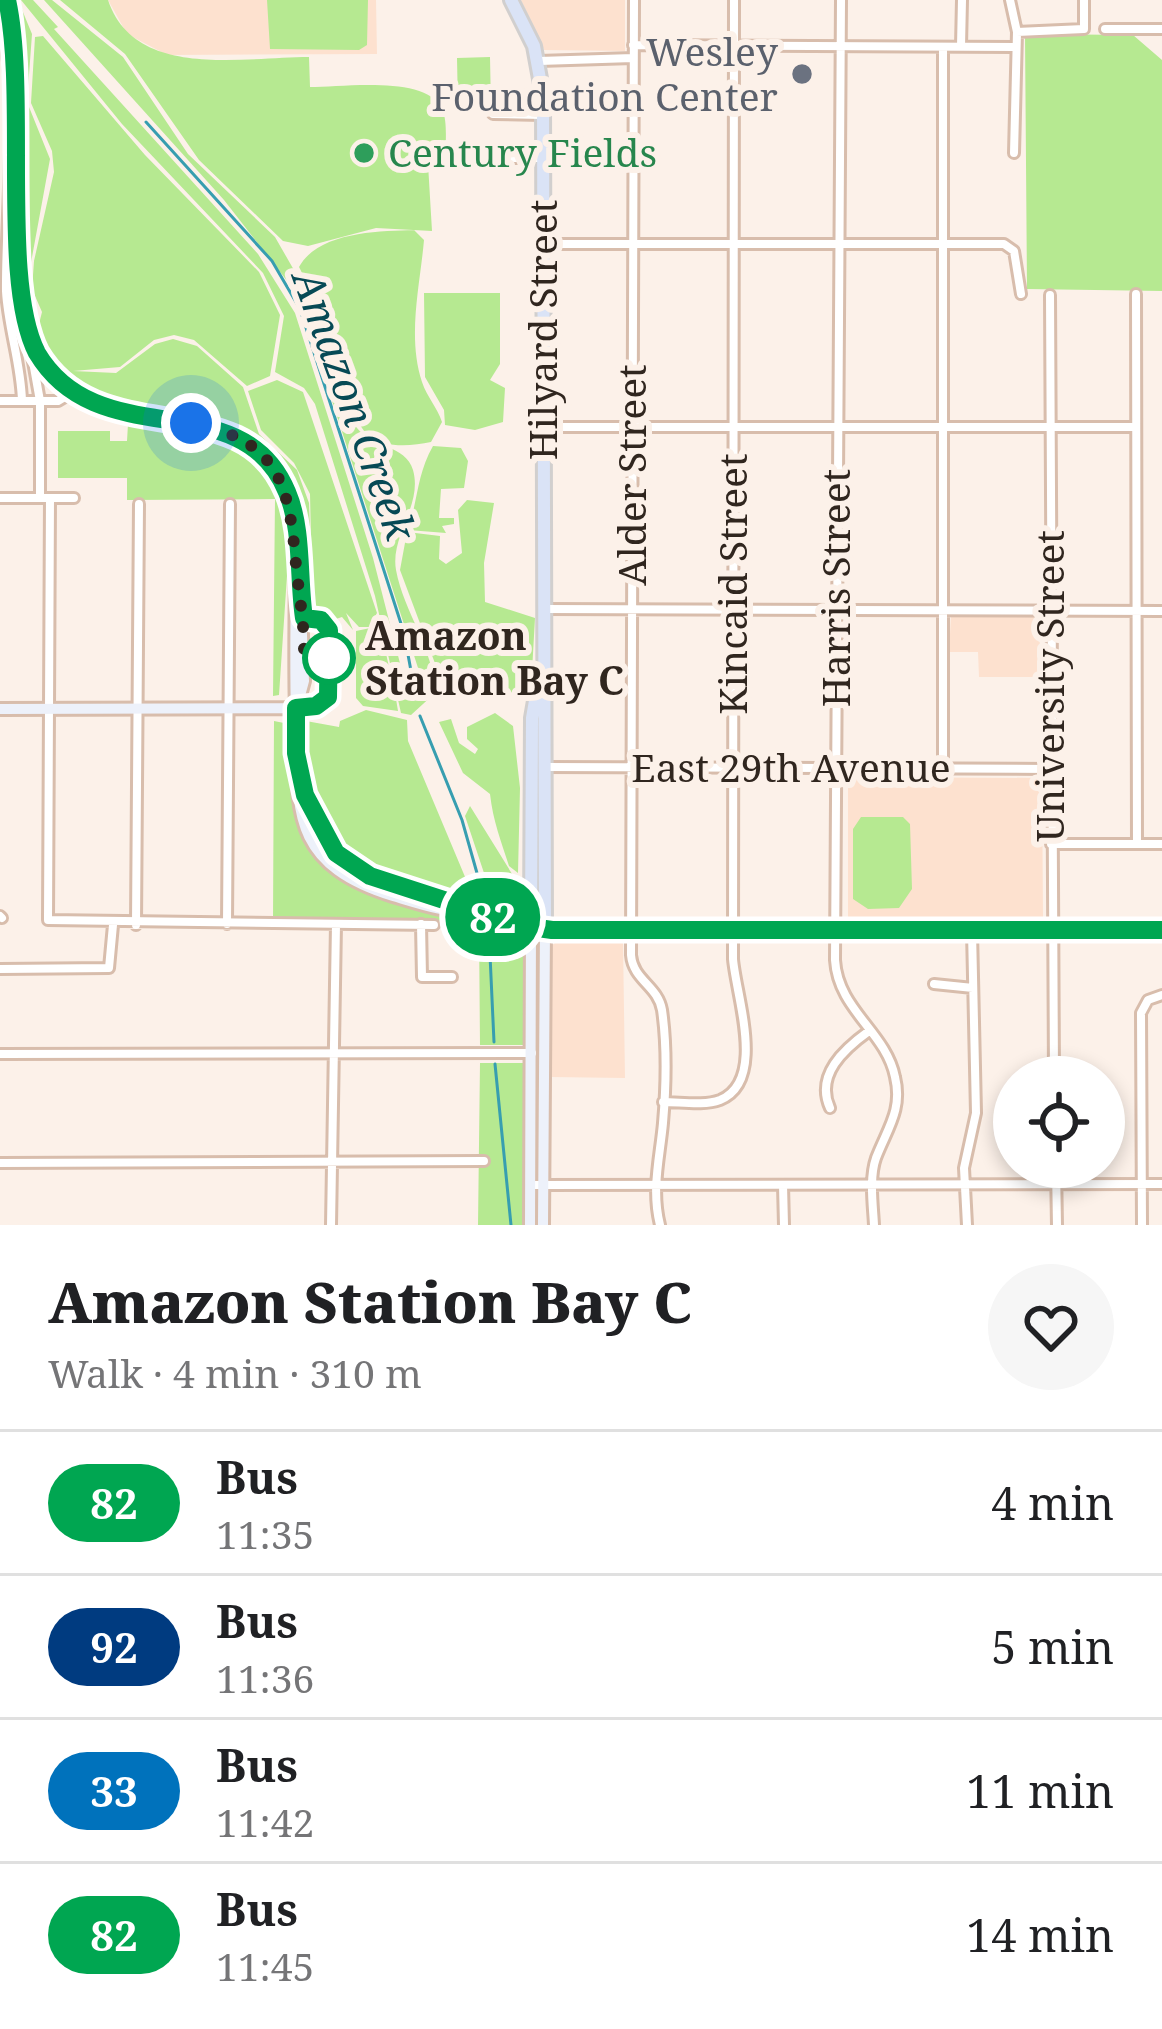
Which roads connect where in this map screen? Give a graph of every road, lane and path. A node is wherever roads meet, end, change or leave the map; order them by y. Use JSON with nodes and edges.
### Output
{"nodes":[{"id":1,"x":7,"y":0,"type":"edge"},
{"id":2,"x":511,"y":0,"type":"edge"},
{"id":3,"x":634,"y":0,"type":"edge"},
{"id":4,"x":734,"y":0,"type":"edge"},
{"id":5,"x":841,"y":0,"type":"edge"},
{"id":6,"x":962,"y":0,"type":"edge"},
{"id":7,"x":1010,"y":0,"type":"edge"},
{"id":8,"x":1084,"y":0,"type":"edge"},
{"id":9,"x":0,"y":21,"type":"edge"},
{"id":10,"x":1105,"y":29,"type":"dead end"},
{"id":11,"x":1162,"y":29,"type":"edge"},
{"id":12,"x":1017,"y":32,"type":"junction"},
{"id":13,"x":633,"y":46,"type":"junction"},
{"id":14,"x":734,"y":46,"type":"junction"},
{"id":15,"x":1015,"y":46,"type":"junction"},
{"id":16,"x":838,"y":47,"type":"junction"},
{"id":17,"x":943,"y":47,"type":"junction"},
{"id":18,"x":962,"y":47,"type":"junction"},
{"id":19,"x":633,"y":58,"type":"junction"},
{"id":20,"x":539,"y":61,"type":"junction"},
{"id":21,"x":493,"y":114,"type":"dead end"},
{"id":22,"x":543,"y":115,"type":"junction"},
{"id":23,"x":3,"y":151,"type":"edge"},
{"id":24,"x":1014,"y":153,"type":"dead end"},
{"id":25,"x":469,"y":158,"type":"dead end"},
{"id":26,"x":543,"y":158,"type":"junction"},
{"id":27,"x":3,"y":234,"type":"edge"},
{"id":28,"x":944,"y":243,"type":"junction"},
{"id":29,"x":543,"y":244,"type":"junction"},
{"id":30,"x":632,"y":244,"type":"junction"},
{"id":31,"x":734,"y":244,"type":"junction"},
{"id":32,"x":836,"y":244,"type":"junction"},
{"id":33,"x":1021,"y":294,"type":"dead end"},
{"id":34,"x":1050,"y":295,"type":"dead end"},
{"id":35,"x":1136,"y":295,"type":"dead end"},
{"id":36,"x":29,"y":337,"type":"junction"},
{"id":37,"x":73,"y":392,"type":"junction"},
{"id":38,"x":0,"y":401,"type":"edge"},
{"id":39,"x":22,"y":401,"type":"junction"},
{"id":40,"x":40,"y":401,"type":"junction"},
{"id":41,"x":543,"y":427,"type":"junction"},
{"id":42,"x":632,"y":427,"type":"junction"},
{"id":43,"x":734,"y":427,"type":"junction"},
{"id":44,"x":836,"y":427,"type":"junction"},
{"id":45,"x":943,"y":427,"type":"junction"},
{"id":46,"x":1050,"y":427,"type":"junction"},
{"id":47,"x":1136,"y":427,"type":"junction"},
{"id":48,"x":0,"y":498,"type":"edge"},
{"id":49,"x":45,"y":498,"type":"junction"},
{"id":50,"x":74,"y":498,"type":"dead end"},
{"id":51,"x":140,"y":503,"type":"dead end"},
{"id":52,"x":230,"y":504,"type":"dead end"},
{"id":53,"x":542,"y":609,"type":"junction"},
{"id":54,"x":632,"y":610,"type":"junction"},
{"id":55,"x":734,"y":610,"type":"junction"},
{"id":56,"x":836,"y":610,"type":"junction"},
{"id":57,"x":943,"y":610,"type":"junction"},
{"id":58,"x":1049,"y":610,"type":"junction"},
{"id":59,"x":1136,"y":611,"type":"junction"},
{"id":60,"x":1162,"y":611,"type":"edge"},
{"id":61,"x":138,"y":708,"type":"junction"},
{"id":62,"x":229,"y":708,"type":"junction"},
{"id":63,"x":296,"y":708,"type":"junction"},
{"id":64,"x":0,"y":709,"type":"edge"},
{"id":65,"x":48,"y":709,"type":"junction"},
{"id":66,"x":538,"y":767,"type":"junction"},
{"id":67,"x":632,"y":767,"type":"junction"},
{"id":68,"x":733,"y":768,"type":"junction"},
{"id":69,"x":836,"y":768,"type":"junction"},
{"id":70,"x":943,"y":769,"type":"junction"},
{"id":71,"x":1050,"y":769,"type":"junction"},
{"id":72,"x":1051,"y":844,"type":"junction"},
{"id":73,"x":1137,"y":844,"type":"junction"},
{"id":74,"x":1162,"y":844,"type":"edge"},
{"id":75,"x":336,"y":924,"type":"junction"},
{"id":76,"x":421,"y":924,"type":"junction"},
{"id":77,"x":112,"y":925,"type":"junction"},
{"id":78,"x":136,"y":925,"type":"junction"},
{"id":79,"x":226,"y":925,"type":"junction"},
{"id":80,"x":434,"y":925,"type":"dead end"},
{"id":81,"x":538,"y":928,"type":"junction"},
{"id":82,"x":631,"y":930,"type":"junction"},
{"id":83,"x":734,"y":930,"type":"junction"},
{"id":84,"x":1050,"y":930,"type":"junction"},
{"id":85,"x":1162,"y":930,"type":"edge"},
{"id":86,"x":836,"y":931,"type":"junction"},
{"id":87,"x":972,"y":931,"type":"junction"},
{"id":88,"x":0,"y":969,"type":"edge"},
{"id":89,"x":452,"y":977,"type":"dead end"},
{"id":90,"x":934,"y":985,"type":"dead end"},
{"id":91,"x":973,"y":988,"type":"junction"},
{"id":92,"x":1162,"y":995,"type":"edge"},
{"id":93,"x":869,"y":1031,"type":"junction"},
{"id":94,"x":334,"y":1053,"type":"junction"},
{"id":95,"x":538,"y":1053,"type":"junction"},
{"id":96,"x":0,"y":1054,"type":"edge"},
{"id":97,"x":1053,"y":1056,"type":"edge"},
{"id":98,"x":663,"y":1102,"type":"junction"},
{"id":99,"x":830,"y":1108,"type":"dead end"},
{"id":100,"x":484,"y":1161,"type":"dead end"},
{"id":101,"x":332,"y":1162,"type":"junction"},
{"id":102,"x":0,"y":1163,"type":"edge"},
{"id":103,"x":1125,"y":1184,"type":"edge"},
{"id":104,"x":1141,"y":1184,"type":"junction"},
{"id":105,"x":1162,"y":1184,"type":"edge"},
{"id":106,"x":537,"y":1185,"type":"junction"},
{"id":107,"x":656,"y":1185,"type":"junction"},
{"id":108,"x":783,"y":1185,"type":"junction"},
{"id":109,"x":873,"y":1185,"type":"junction"},
{"id":110,"x":963,"y":1185,"type":"junction"},
{"id":111,"x":993,"y":1185,"type":"edge"},
{"id":112,"x":1057,"y":1188,"type":"edge"},
{"id":113,"x":331,"y":1225,"type":"edge"},
{"id":114,"x":530,"y":1225,"type":"edge"},
{"id":115,"x":543,"y":1225,"type":"edge"},
{"id":116,"x":660,"y":1225,"type":"edge"},
{"id":117,"x":784,"y":1225,"type":"edge"},
{"id":118,"x":874,"y":1225,"type":"edge"},
{"id":119,"x":967,"y":1225,"type":"edge"},
{"id":120,"x":1057,"y":1225,"type":"edge"},
{"id":121,"x":1142,"y":1225,"type":"edge"}],
"edges":[{"from":1,"to":36,"type":"main road"},
{"from":2,"to":20,"type":"main road","name":"Hilyard Street"},
{"from":3,"to":13,"type":"street","name":"Alder Street"},
{"from":4,"to":14,"type":"street","name":"Kincaid Street"},
{"from":5,"to":16,"type":"street","name":"Harris Street"},
{"from":6,"to":18,"type":"street"},
{"from":7,"to":12,"type":"street"},
{"from":8,"to":12,"type":"street"},
{"from":9,"to":23,"type":"street"},
{"from":10,"to":11,"type":"street"},
{"from":12,"to":15,"type":"street"},
{"from":13,"to":14,"type":"street"},
{"from":13,"to":19,"type":"street","name":"Alder Street"},
{"from":14,"to":16,"type":"street"},
{"from":14,"to":31,"type":"street","name":"Kincaid Street"},
{"from":15,"to":18,"type":"street"},
{"from":15,"to":24,"type":"street"},
{"from":16,"to":17,"type":"street"},
{"from":16,"to":32,"type":"street","name":"Harris Street"},
{"from":17,"to":18,"type":"street"},
{"from":17,"to":28,"type":"street"},
{"from":19,"to":20,"type":"street"},
{"from":19,"to":30,"type":"street","name":"Alder Street"},
{"from":20,"to":22,"type":"main road","name":"Hilyard Street"},
{"from":21,"to":22,"type":"street"},
{"from":22,"to":26,"type":"main road","name":"Hilyard Street"},
{"from":23,"to":27,"type":"street"},
{"from":25,"to":26,"type":"street"},
{"from":26,"to":29,"type":"main road","name":"Hilyard Street"},
{"from":27,"to":39,"type":"street"},
{"from":28,"to":32,"type":"street"},
{"from":28,"to":33,"type":"street"},
{"from":28,"to":45,"type":"street"},
{"from":29,"to":30,"type":"street"},
{"from":29,"to":41,"type":"main road","name":"Hilyard Street"},
{"from":30,"to":31,"type":"street"},
{"from":30,"to":42,"type":"street","name":"Alder Street"},
{"from":31,"to":32,"type":"street"},
{"from":31,"to":43,"type":"street","name":"Kincaid Street"},
{"from":32,"to":44,"type":"street","name":"Harris Street"},
{"from":34,"to":46,"type":"street","name":"University Street"},
{"from":35,"to":47,"type":"street"},
{"from":36,"to":37,"type":"main road"},
{"from":36,"to":40,"type":"street"},
{"from":37,"to":40,"type":"street"},
{"from":37,"to":63,"type":"main road"},
{"from":38,"to":39,"type":"street"},
{"from":39,"to":40,"type":"street"},
{"from":40,"to":49,"type":"street"},
{"from":41,"to":42,"type":"street"},
{"from":41,"to":53,"type":"main road","name":"Hilyard Street"},
{"from":42,"to":43,"type":"street"},
{"from":42,"to":54,"type":"street","name":"Alder Street"},
{"from":43,"to":44,"type":"street"},
{"from":43,"to":55,"type":"street","name":"Kincaid Street"},
{"from":44,"to":45,"type":"street"},
{"from":44,"to":56,"type":"street","name":"Harris Street"},
{"from":45,"to":46,"type":"street"},
{"from":45,"to":57,"type":"street"},
{"from":46,"to":47,"type":"street"},
{"from":46,"to":58,"type":"street","name":"University Street"},
{"from":47,"to":59,"type":"street"},
{"from":48,"to":49,"type":"street"},
{"from":49,"to":50,"type":"street"},
{"from":49,"to":65,"type":"street"},
{"from":51,"to":61,"type":"street"},
{"from":52,"to":62,"type":"street"},
{"from":53,"to":54,"type":"street"},
{"from":53,"to":66,"type":"main road","name":"Hilyard Street"},
{"from":54,"to":55,"type":"street"},
{"from":54,"to":67,"type":"street","name":"Alder Street"},
{"from":55,"to":56,"type":"street"},
{"from":55,"to":68,"type":"street","name":"Kincaid Street"},
{"from":56,"to":57,"type":"street"},
{"from":56,"to":69,"type":"street","name":"Harris Street"},
{"from":57,"to":58,"type":"street"},
{"from":57,"to":70,"type":"street"},
{"from":58,"to":59,"type":"street"},
{"from":58,"to":71,"type":"street","name":"University Street"},
{"from":59,"to":60,"type":"street"},
{"from":59,"to":73,"type":"street"},
{"from":61,"to":62,"type":"main road"},
{"from":61,"to":65,"type":"main road"},
{"from":61,"to":78,"type":"street"},
{"from":62,"to":63,"type":"main road"},
{"from":62,"to":79,"type":"street"},
{"from":63,"to":81,"type":"main road"},
{"from":64,"to":65,"type":"main road"},
{"from":65,"to":77,"type":"street"},
{"from":66,"to":67,"type":"street","name":"East 29th Avenue"},
{"from":66,"to":81,"type":"main road","name":"Hilyard Street"},
{"from":67,"to":68,"type":"street","name":"East 29th Avenue"},
{"from":67,"to":82,"type":"street","name":"Alder Street"},
{"from":68,"to":69,"type":"street","name":"East 29th Avenue"},
{"from":68,"to":83,"type":"street","name":"Kincaid Street"},
{"from":69,"to":70,"type":"street","name":"East 29th Avenue"},
{"from":69,"to":86,"type":"street","name":"Harris Street"},
{"from":70,"to":71,"type":"street","name":"East 29th Avenue"},
{"from":71,"to":72,"type":"street","name":"University Street"},
{"from":72,"to":73,"type":"street"},
{"from":72,"to":84,"type":"street","name":"University Street"},
{"from":73,"to":74,"type":"street"},
{"from":75,"to":76,"type":"street"},
{"from":75,"to":79,"type":"street"},
{"from":75,"to":94,"type":"street"},
{"from":76,"to":80,"type":"street"},
{"from":76,"to":89,"type":"street"},
{"from":77,"to":78,"type":"street"},
{"from":77,"to":88,"type":"street"},
{"from":78,"to":79,"type":"street"},
{"from":81,"to":82,"type":"main road"},
{"from":81,"to":95,"type":"main road","name":"Hilyard Street"},
{"from":82,"to":83,"type":"main road"},
{"from":82,"to":98,"type":"street","name":"Alder Street"},
{"from":83,"to":86,"type":"main road"},
{"from":83,"to":98,"type":"street","name":"Kincaid Street"},
{"from":84,"to":85,"type":"main road"},
{"from":84,"to":87,"type":"main road"},
{"from":84,"to":97,"type":"street","name":"University Street"},
{"from":86,"to":87,"type":"main road"},
{"from":86,"to":93,"type":"street","name":"Harris Street"},
{"from":87,"to":91,"type":"street"},
{"from":90,"to":91,"type":"street"},
{"from":91,"to":110,"type":"street"},
{"from":92,"to":104,"type":"street"},
{"from":93,"to":99,"type":"street"},
{"from":93,"to":109,"type":"street","name":"Harris Street"},
{"from":94,"to":95,"type":"street"},
{"from":94,"to":96,"type":"street"},
{"from":94,"to":101,"type":"street"},
{"from":95,"to":106,"type":"main road","name":"Hilyard Street"},
{"from":98,"to":107,"type":"street","name":"Alder Street"},
{"from":100,"to":101,"type":"street"},
{"from":101,"to":102,"type":"street"},
{"from":101,"to":113,"type":"street"},
{"from":103,"to":104,"type":"street"},
{"from":104,"to":105,"type":"street"},
{"from":104,"to":121,"type":"street"},
{"from":106,"to":107,"type":"street"},
{"from":106,"to":114,"type":"main road","name":"Hilyard Street"},
{"from":106,"to":115,"type":"main road","name":"Hilyard Street"},
{"from":107,"to":108,"type":"street"},
{"from":107,"to":116,"type":"street","name":"Alder Street"},
{"from":108,"to":109,"type":"street"},
{"from":108,"to":117,"type":"street"},
{"from":109,"to":110,"type":"street"},
{"from":109,"to":118,"type":"street","name":"Harris Street"},
{"from":110,"to":111,"type":"street"},
{"from":110,"to":119,"type":"street"},
{"from":112,"to":120,"type":"street"}]}
